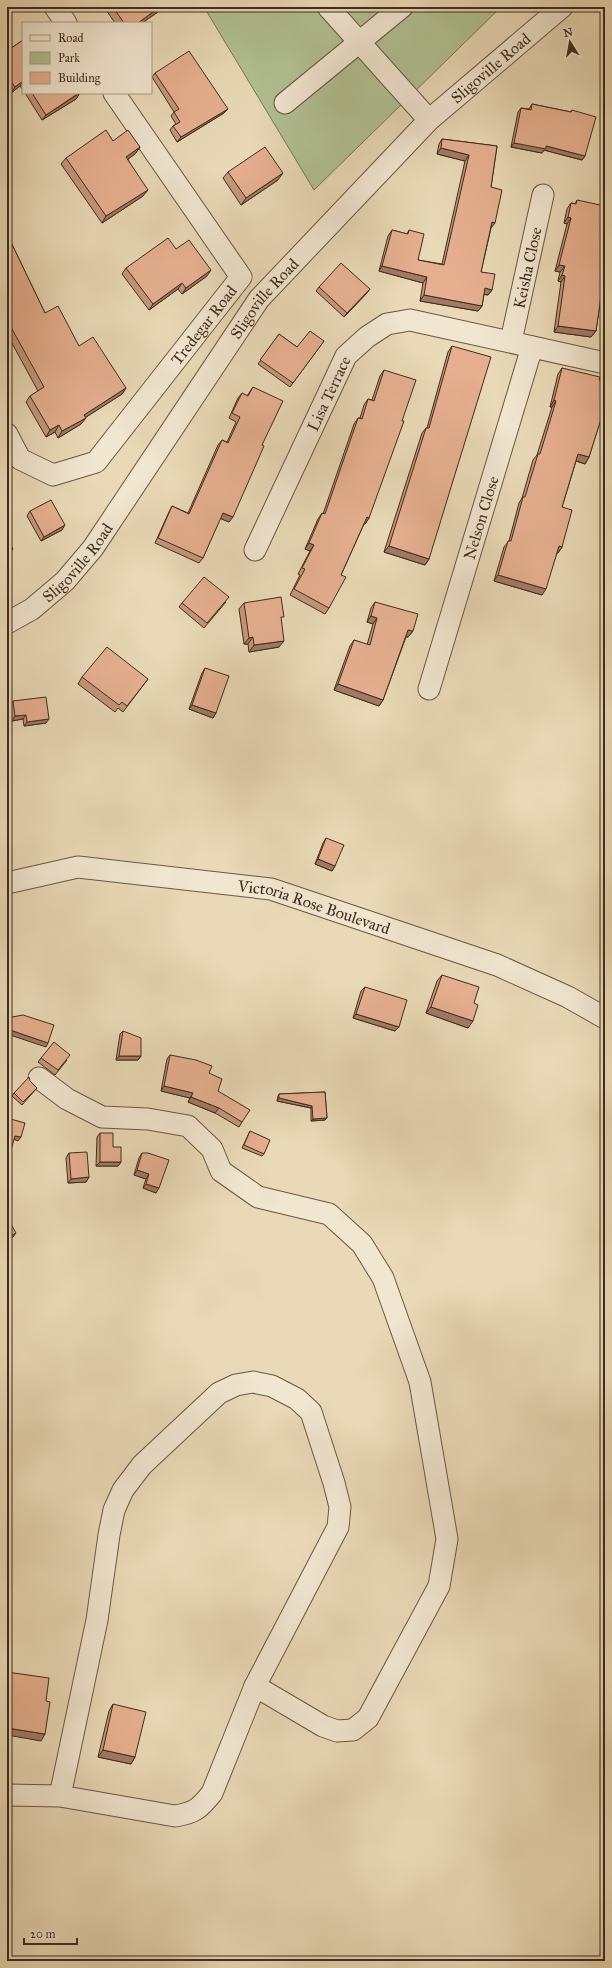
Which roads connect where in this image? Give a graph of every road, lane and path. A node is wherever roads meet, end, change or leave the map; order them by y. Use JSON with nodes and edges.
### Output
{"nodes":[{"id":1,"x":55,"y":7,"type":"edge"},
{"id":2,"x":328,"y":7,"type":"edge"},
{"id":3,"x":402,"y":7,"type":"edge"},
{"id":4,"x":562,"y":7,"type":"edge"},
{"id":5,"x":65,"y":22,"type":"edge"},
{"id":6,"x":359,"y":42,"type":"junction"},
{"id":7,"x":115,"y":94,"type":"edge"},
{"id":8,"x":285,"y":103,"type":"dead end"},
{"id":9,"x":429,"y":120,"type":"junction"},
{"id":10,"x":543,"y":195,"type":"dead end"},
{"id":11,"x":241,"y":277,"type":"junction"},
{"id":12,"x":259,"y":300,"type":"junction"},
{"id":13,"x":510,"y":341,"type":"junction"},
{"id":14,"x":532,"y":347,"type":"junction"},
{"id":15,"x":605,"y":363,"type":"edge"},
{"id":16,"x":7,"y":434,"type":"edge"},
{"id":17,"x":255,"y":550,"type":"dead end"},
{"id":18,"x":7,"y":623,"type":"edge"},
{"id":19,"x":429,"y":689,"type":"dead end"},
{"id":20,"x":7,"y":883,"type":"edge"},
{"id":21,"x":605,"y":1018,"type":"edge"},
{"id":22,"x":39,"y":1078,"type":"dead end"},
{"id":23,"x":255,"y":1686,"type":"junction"},
{"id":24,"x":7,"y":1795,"type":"edge"},
{"id":25,"x":60,"y":1796,"type":"junction"}],
"edges":[{"from":1,"to":5,"type":"street"},
{"from":2,"to":6,"type":"street"},
{"from":3,"to":6,"type":"street"},
{"from":4,"to":9,"type":"street","name":"Sligoville Road"},
{"from":6,"to":8,"type":"street"},
{"from":6,"to":9,"type":"street"},
{"from":7,"to":11,"type":"street","name":"Tredegar Road"},
{"from":9,"to":12,"type":"street","name":"Sligoville Road"},
{"from":10,"to":13,"type":"street","name":"Keisha Close"},
{"from":11,"to":12,"type":"street"},
{"from":11,"to":16,"type":"street","name":"Tredegar Road"},
{"from":12,"to":18,"type":"street","name":"Sligoville Road"},
{"from":13,"to":14,"type":"street","name":"Lisa Terrace"},
{"from":13,"to":17,"type":"street","name":"Lisa Terrace"},
{"from":14,"to":15,"type":"street","name":"Lisa Terrace"},
{"from":14,"to":19,"type":"street","name":"Nelson Close"},
{"from":20,"to":21,"type":"street","name":"Victoria Rose Boulevard"},
{"from":22,"to":23,"type":"street"},
{"from":23,"to":25,"type":"street"},
{"from":23,"to":25,"type":"street"},
{"from":24,"to":25,"type":"street"}]}
